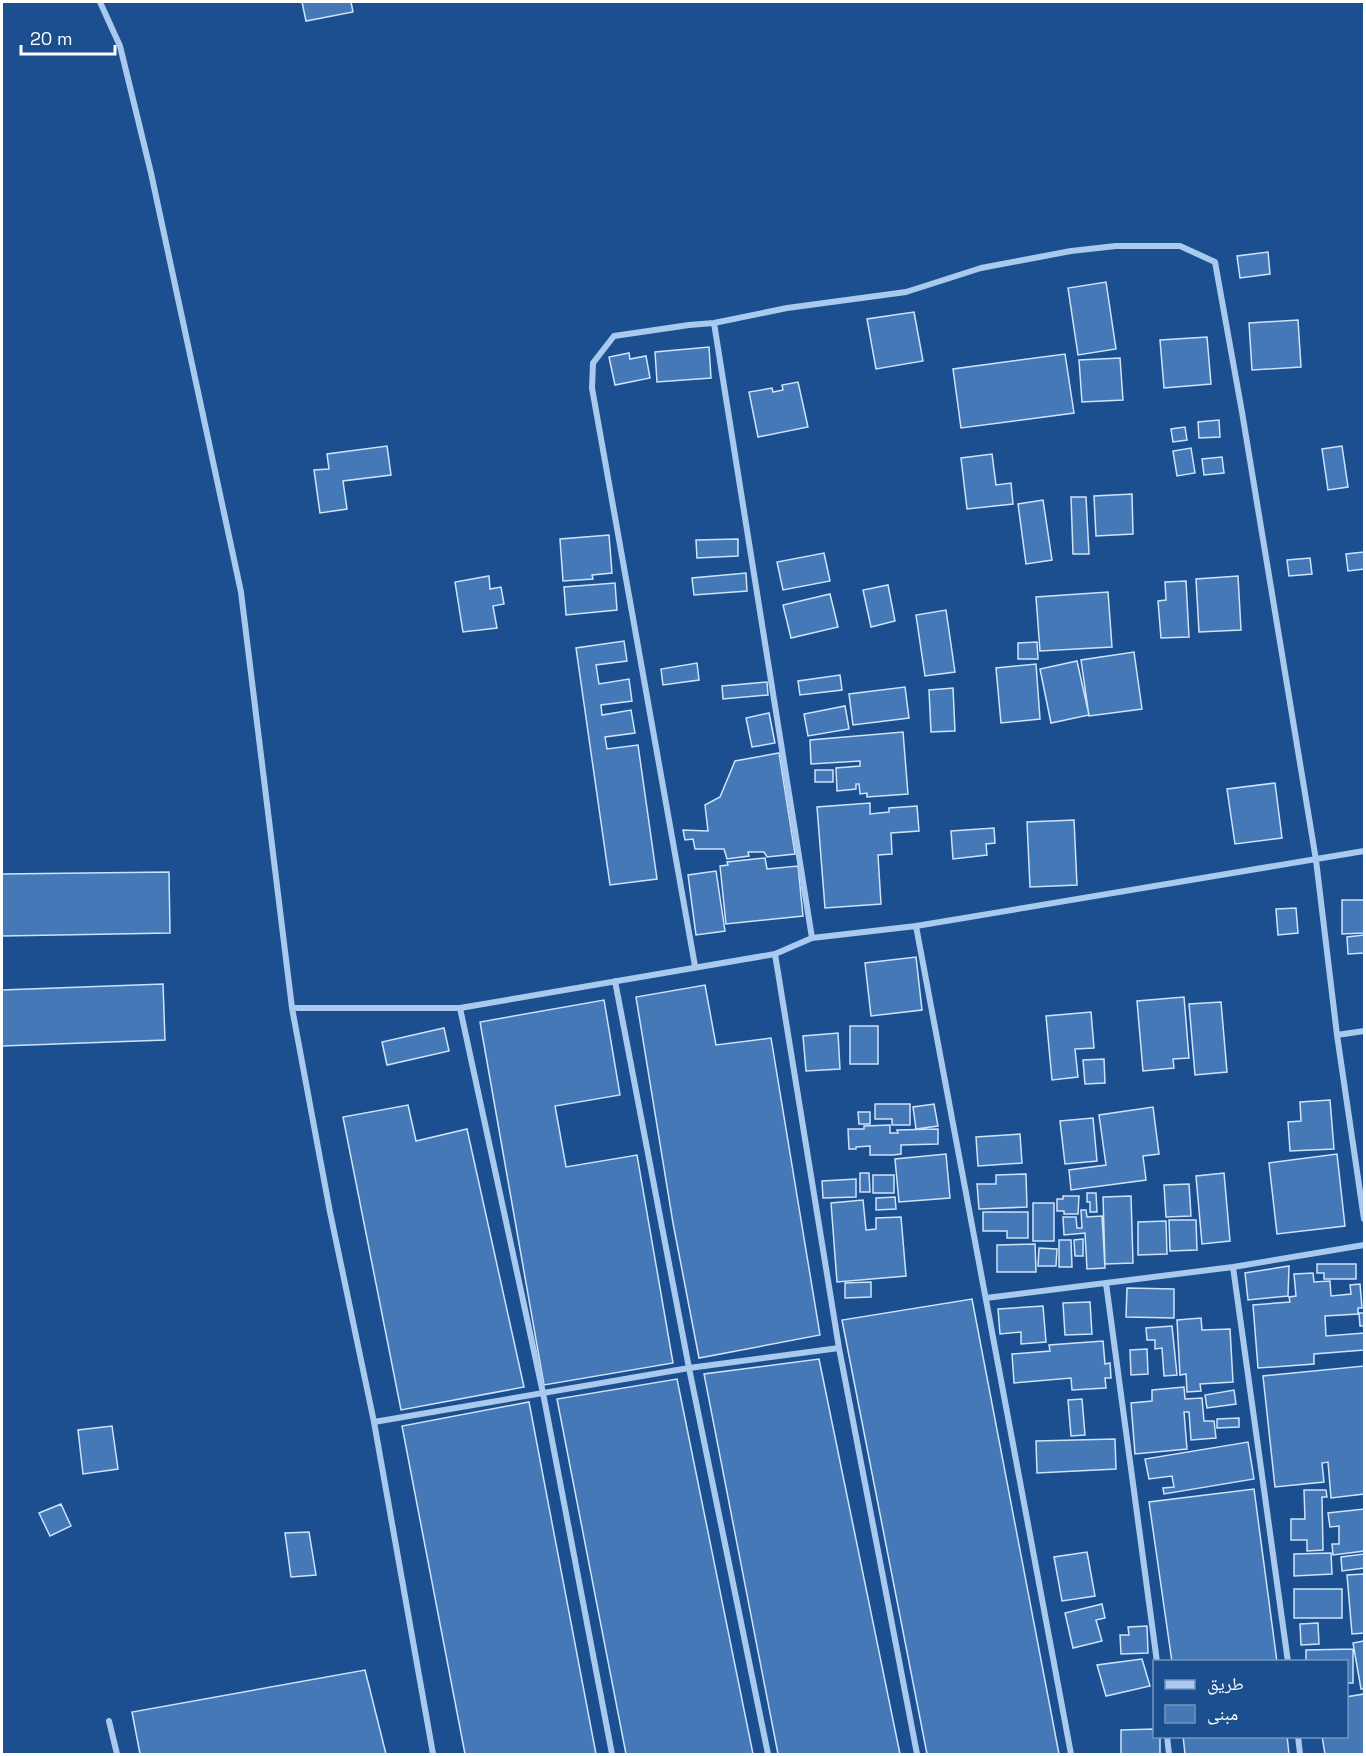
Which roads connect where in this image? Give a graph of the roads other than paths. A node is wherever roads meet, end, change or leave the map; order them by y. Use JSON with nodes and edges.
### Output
{"nodes":[{"id":1,"x":100,"y":2,"type":"edge"},
{"id":2,"x":714,"y":323,"type":"junction"},
{"id":3,"x":1365,"y":851,"type":"edge"},
{"id":4,"x":1317,"y":860,"type":"junction"},
{"id":5,"x":916,"y":926,"type":"junction"},
{"id":6,"x":812,"y":938,"type":"junction"},
{"id":7,"x":775,"y":954,"type":"junction"},
{"id":8,"x":695,"y":966,"type":"junction"},
{"id":9,"x":615,"y":981,"type":"junction"},
{"id":10,"x":292,"y":1008,"type":"junction"},
{"id":11,"x":460,"y":1008,"type":"junction"},
{"id":12,"x":1365,"y":1031,"type":"edge"},
{"id":13,"x":1337,"y":1035,"type":"junction"},
{"id":14,"x":1365,"y":1219,"type":"edge"},
{"id":15,"x":1365,"y":1245,"type":"edge"},
{"id":16,"x":1233,"y":1267,"type":"junction"},
{"id":17,"x":1106,"y":1283,"type":"junction"},
{"id":18,"x":986,"y":1298,"type":"junction"},
{"id":19,"x":839,"y":1348,"type":"junction"},
{"id":20,"x":689,"y":1368,"type":"junction"},
{"id":21,"x":543,"y":1393,"type":"junction"},
{"id":22,"x":374,"y":1422,"type":"junction"},
{"id":23,"x":1157,"y":1660,"type":"edge"},
{"id":24,"x":1288,"y":1660,"type":"edge"},
{"id":25,"x":109,"y":1721,"type":"dead end"},
{"id":26,"x":1167,"y":1738,"type":"edge"},
{"id":27,"x":1298,"y":1738,"type":"edge"},
{"id":28,"x":117,"y":1755,"type":"edge"},
{"id":29,"x":433,"y":1755,"type":"edge"},
{"id":30,"x":612,"y":1755,"type":"edge"},
{"id":31,"x":768,"y":1755,"type":"edge"},
{"id":32,"x":916,"y":1755,"type":"edge"},
{"id":33,"x":1071,"y":1755,"type":"edge"},
{"id":34,"x":1169,"y":1755,"type":"edge"},
{"id":35,"x":1300,"y":1755,"type":"edge"}],
"edges":[{"from":1,"to":10,"type":"street"},
{"from":2,"to":4,"type":"street"},
{"from":2,"to":6,"type":"street"},
{"from":2,"to":8,"type":"street"},
{"from":3,"to":4,"type":"street"},
{"from":4,"to":5,"type":"street"},
{"from":4,"to":13,"type":"street"},
{"from":5,"to":6,"type":"street"},
{"from":5,"to":18,"type":"street"},
{"from":6,"to":7,"type":"street"},
{"from":7,"to":8,"type":"street"},
{"from":7,"to":19,"type":"street"},
{"from":8,"to":9,"type":"street"},
{"from":9,"to":11,"type":"street"},
{"from":9,"to":20,"type":"street"},
{"from":10,"to":11,"type":"street"},
{"from":10,"to":22,"type":"street"},
{"from":11,"to":21,"type":"street"},
{"from":12,"to":13,"type":"street"},
{"from":13,"to":14,"type":"street"},
{"from":15,"to":16,"type":"street"},
{"from":16,"to":17,"type":"street"},
{"from":16,"to":24,"type":"street"},
{"from":17,"to":18,"type":"street"},
{"from":17,"to":23,"type":"street"},
{"from":18,"to":33,"type":"street"},
{"from":19,"to":20,"type":"street"},
{"from":19,"to":32,"type":"street"},
{"from":20,"to":21,"type":"street"},
{"from":20,"to":31,"type":"street"},
{"from":21,"to":22,"type":"street"},
{"from":21,"to":30,"type":"street"},
{"from":22,"to":29,"type":"street"},
{"from":25,"to":28,"type":"street"},
{"from":26,"to":34,"type":"street"},
{"from":27,"to":35,"type":"street"}]}
